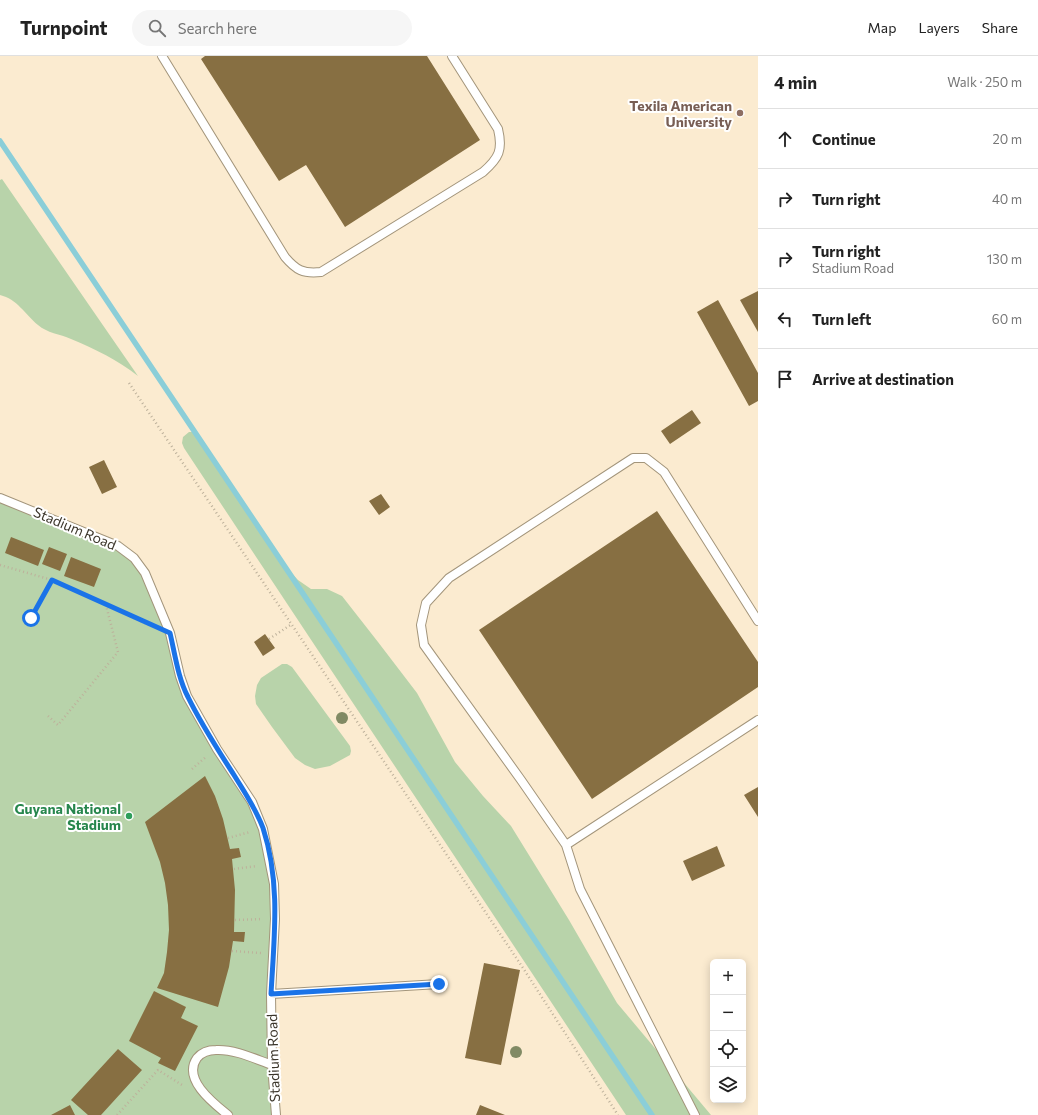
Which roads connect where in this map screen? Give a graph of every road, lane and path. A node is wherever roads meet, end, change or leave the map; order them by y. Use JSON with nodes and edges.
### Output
{"nodes":[{"id":1,"x":162,"y":56,"type":"edge"},
{"id":2,"x":452,"y":56,"type":"edge"},
{"id":3,"x":129,"y":383,"type":"dead end"},
{"id":4,"x":0,"y":498,"type":"edge"},
{"id":5,"x":0,"y":564,"type":"edge"},
{"id":6,"x":52,"y":580,"type":"junction"},
{"id":7,"x":106,"y":605,"type":"junction"},
{"id":8,"x":31,"y":618,"type":"dead end"},
{"id":9,"x":758,"y":621,"type":"edge"},
{"id":10,"x":292,"y":624,"type":"junction"},
{"id":11,"x":170,"y":633,"type":"junction"},
{"id":12,"x":269,"y":639,"type":"dead end"},
{"id":13,"x":48,"y":716,"type":"dead end"},
{"id":14,"x":758,"y":720,"type":"edge"},
{"id":15,"x":217,"y":749,"type":"junction"},
{"id":16,"x":192,"y":769,"type":"dead end"},
{"id":17,"x":263,"y":829,"type":"junction"},
{"id":18,"x":228,"y":838,"type":"dead end"},
{"id":19,"x":566,"y":846,"type":"junction"},
{"id":20,"x":271,"y":864,"type":"junction"},
{"id":21,"x":234,"y":870,"type":"dead end"},
{"id":22,"x":275,"y":919,"type":"junction"},
{"id":23,"x":235,"y":920,"type":"dead end"},
{"id":24,"x":232,"y":951,"type":"dead end"},
{"id":25,"x":273,"y":954,"type":"junction"},
{"id":26,"x":439,"y":984,"type":"dead end"},
{"id":27,"x":271,"y":994,"type":"junction"},
{"id":28,"x":272,"y":1066,"type":"junction"},
{"id":29,"x":198,"y":1085,"type":"junction"},
{"id":30,"x":117,"y":1115,"type":"edge"},
{"id":31,"x":228,"y":1115,"type":"edge"},
{"id":32,"x":276,"y":1115,"type":"edge"},
{"id":33,"x":618,"y":1115,"type":"edge"},
{"id":34,"x":695,"y":1115,"type":"edge"}],
"edges":[{"from":1,"to":2,"type":"lane"},
{"from":3,"to":10,"type":"path"},
{"from":4,"to":11,"type":"lane","name":"Stadium Road"},
{"from":5,"to":6,"type":"path"},
{"from":6,"to":7,"type":"path"},
{"from":6,"to":8,"type":"path"},
{"from":7,"to":11,"type":"path"},
{"from":7,"to":13,"type":"path"},
{"from":9,"to":19,"type":"lane"},
{"from":10,"to":12,"type":"path"},
{"from":10,"to":33,"type":"path"},
{"from":11,"to":15,"type":"lane","name":"Stadium Road"},
{"from":14,"to":19,"type":"lane"},
{"from":15,"to":16,"type":"path"},
{"from":15,"to":17,"type":"lane","name":"Stadium Road"},
{"from":17,"to":18,"type":"path"},
{"from":17,"to":20,"type":"lane","name":"Stadium Road"},
{"from":19,"to":34,"type":"lane"},
{"from":20,"to":21,"type":"path"},
{"from":20,"to":22,"type":"lane","name":"Stadium Road"},
{"from":22,"to":23,"type":"path"},
{"from":22,"to":25,"type":"lane","name":"Stadium Road"},
{"from":24,"to":25,"type":"path"},
{"from":25,"to":27,"type":"lane","name":"Stadium Road"},
{"from":26,"to":27,"type":"lane"},
{"from":27,"to":28,"type":"lane","name":"Stadium Road"},
{"from":28,"to":29,"type":"lane"},
{"from":28,"to":32,"type":"lane","name":"Stadium Road"},
{"from":29,"to":30,"type":"path"},
{"from":29,"to":31,"type":"lane"}]}
